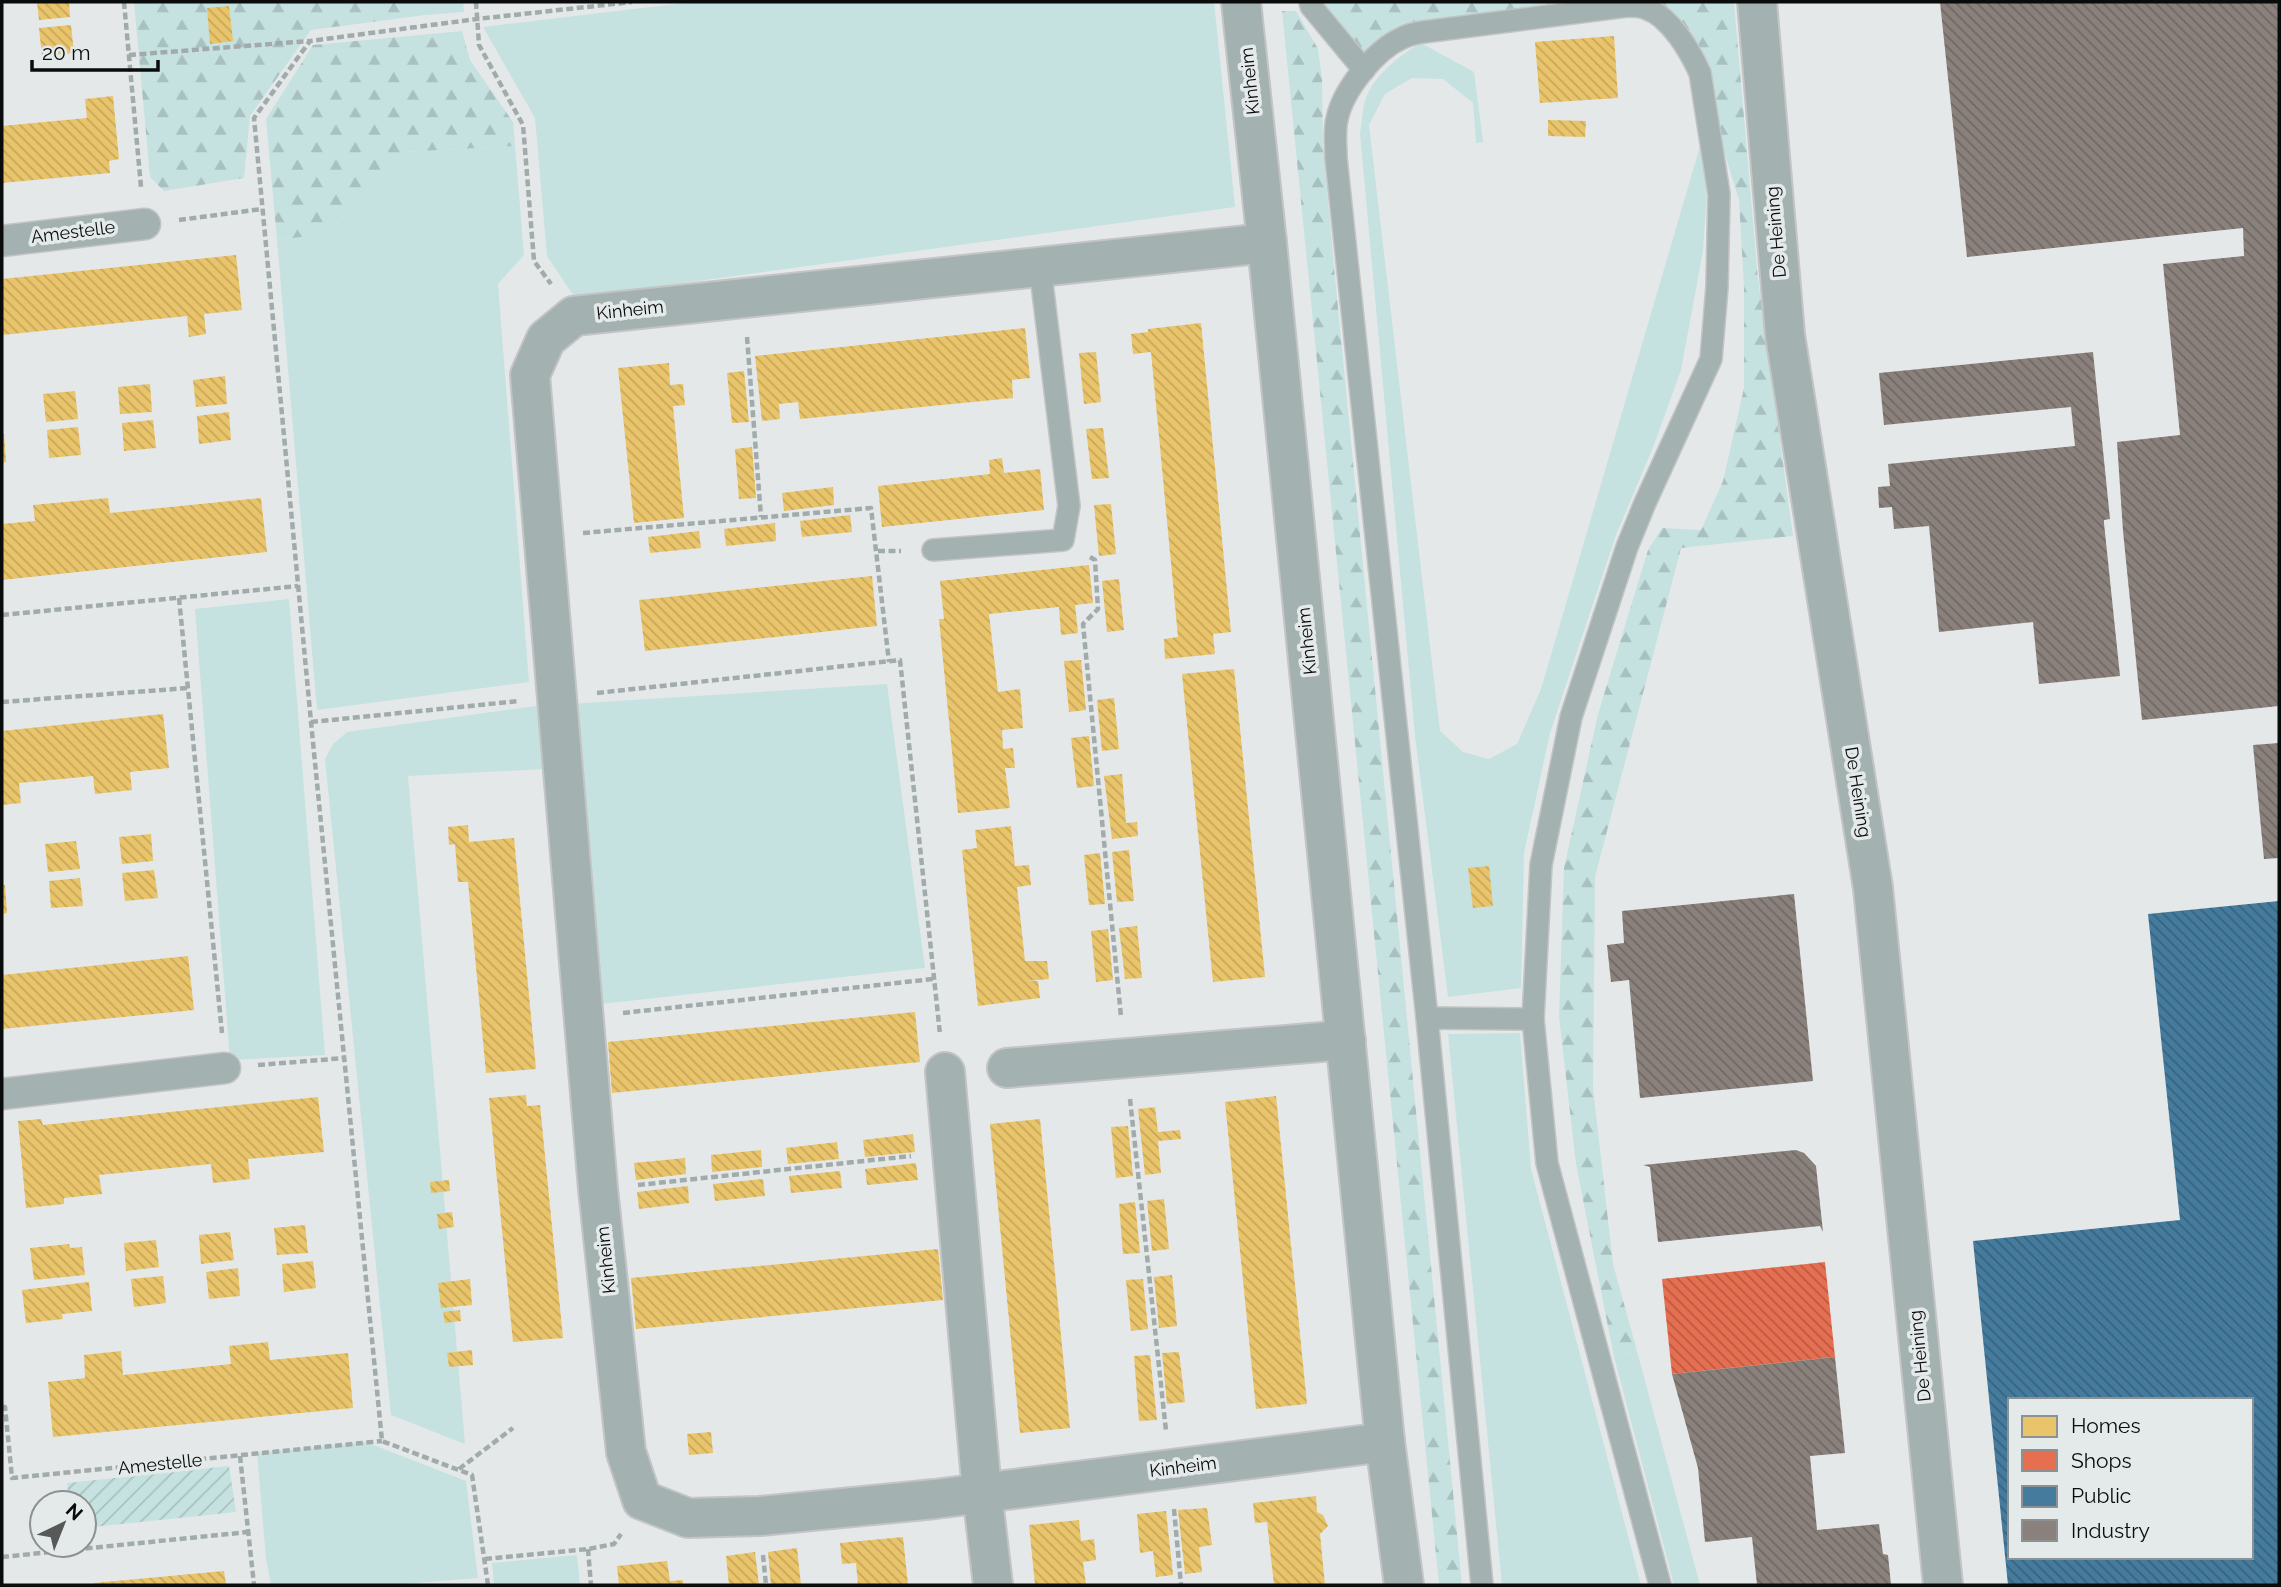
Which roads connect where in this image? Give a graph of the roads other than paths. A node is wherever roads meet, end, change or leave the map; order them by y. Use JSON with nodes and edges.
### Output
{"nodes":[{"id":1,"x":1241,"y":2,"type":"edge"},
{"id":2,"x":1310,"y":2,"type":"edge"},
{"id":3,"x":1757,"y":2,"type":"edge"},
{"id":4,"x":1364,"y":69,"type":"junction"},
{"id":5,"x":145,"y":224,"type":"road end"},
{"id":6,"x":2,"y":241,"type":"edge"},
{"id":7,"x":1267,"y":243,"type":"junction"},
{"id":8,"x":1040,"y":267,"type":"junction"},
{"id":9,"x":933,"y":550,"type":"dead end"},
{"id":10,"x":1427,"y":1018,"type":"junction"},
{"id":11,"x":1533,"y":1019,"type":"junction"},
{"id":12,"x":1346,"y":1040,"type":"junction"},
{"id":13,"x":225,"y":1068,"type":"road end"},
{"id":14,"x":1007,"y":1068,"type":"dead end"},
{"id":15,"x":945,"y":1072,"type":"road end"},
{"id":16,"x":2,"y":1094,"type":"edge"},
{"id":17,"x":1385,"y":1442,"type":"junction"},
{"id":18,"x":982,"y":1492,"type":"junction"},
{"id":19,"x":993,"y":1585,"type":"edge"},
{"id":20,"x":1404,"y":1585,"type":"edge"},
{"id":21,"x":1482,"y":1585,"type":"edge"},
{"id":22,"x":1660,"y":1585,"type":"edge"},
{"id":23,"x":1943,"y":1585,"type":"edge"}],
"edges":[{"from":1,"to":7,"type":"street","name":"Kinheim"},
{"from":2,"to":4,"type":"lane"},
{"from":3,"to":23,"type":"street","name":"De Heining"},
{"from":4,"to":10,"type":"lane"},
{"from":4,"to":11,"type":"lane"},
{"from":5,"to":6,"type":"street","name":"Amestelle"},
{"from":7,"to":8,"type":"street","name":"Kinheim"},
{"from":7,"to":12,"type":"street","name":"Kinheim"},
{"from":8,"to":9,"type":"lane"},
{"from":8,"to":18,"type":"street","name":"Kinheim"},
{"from":10,"to":11,"type":"lane"},
{"from":10,"to":21,"type":"lane"},
{"from":11,"to":22,"type":"lane"},
{"from":12,"to":14,"type":"street"},
{"from":12,"to":17,"type":"street","name":"Kinheim"},
{"from":13,"to":16,"type":"street"},
{"from":15,"to":18,"type":"street"},
{"from":17,"to":18,"type":"street","name":"Kinheim"},
{"from":17,"to":20,"type":"street","name":"Kinheim"},
{"from":18,"to":19,"type":"street"}]}
